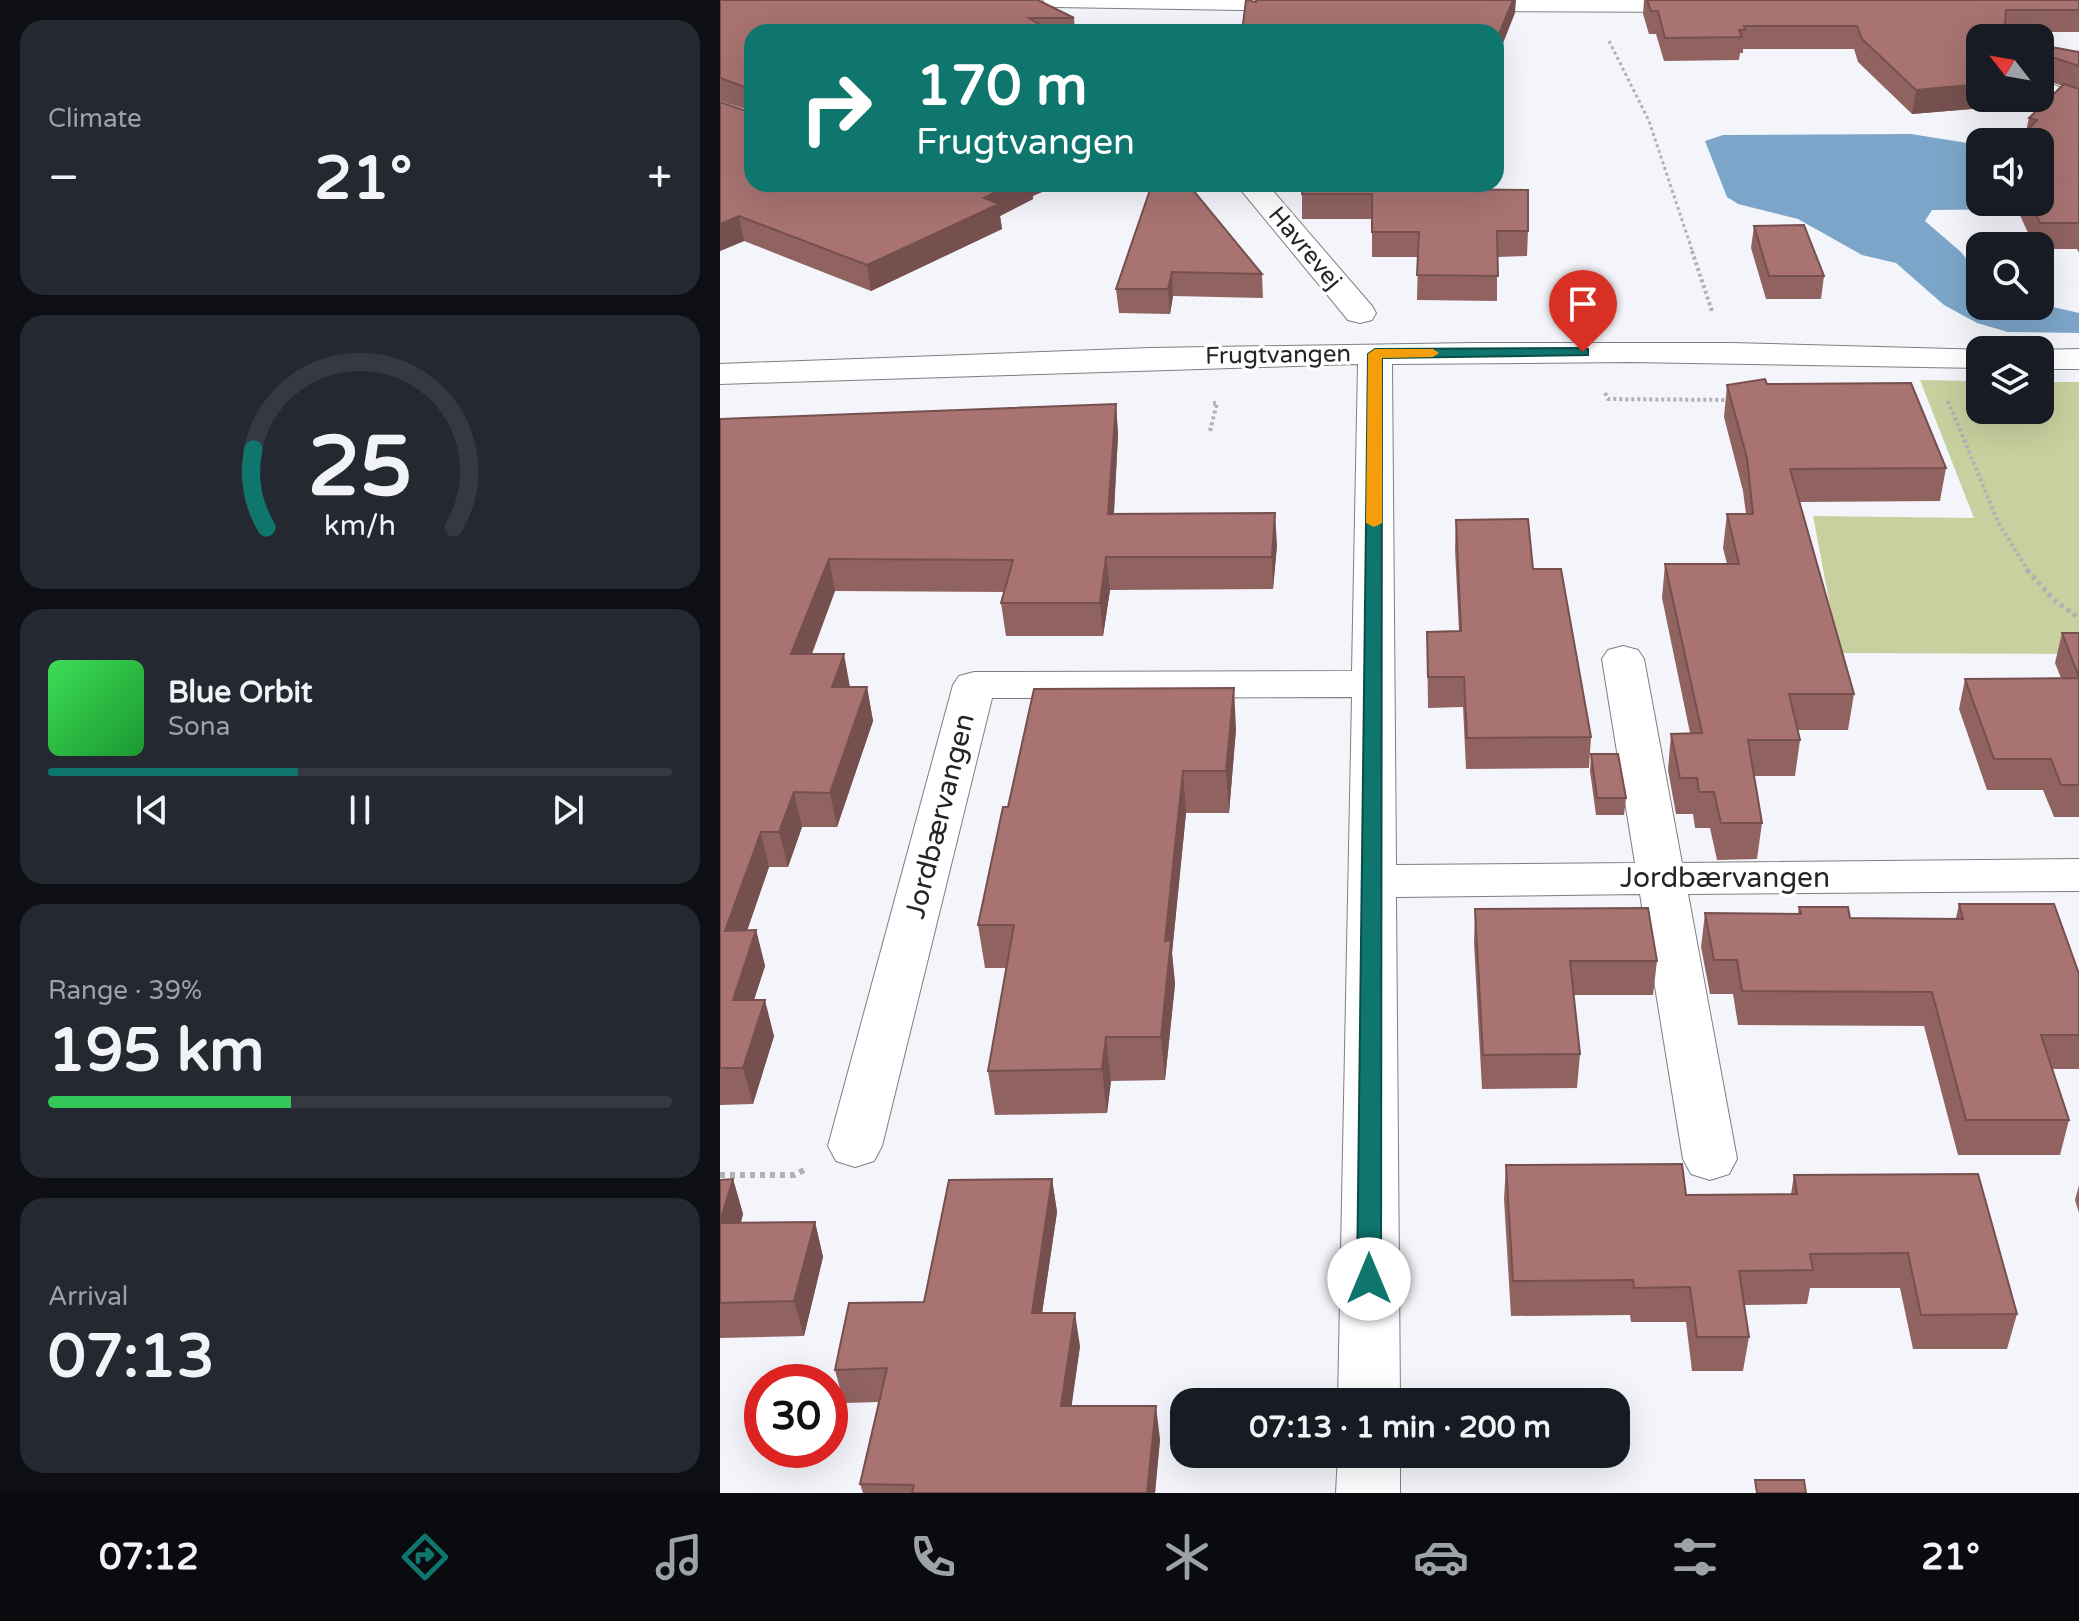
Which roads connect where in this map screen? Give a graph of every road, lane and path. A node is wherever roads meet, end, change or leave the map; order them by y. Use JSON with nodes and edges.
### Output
{"nodes":[{"id":1,"x":1055,"y":0,"type":"edge"},
{"id":2,"x":1121,"y":3,"type":"junction"},
{"id":3,"x":1328,"y":4,"type":"edge"},
{"id":4,"x":1439,"y":4,"type":"edge"},
{"id":5,"x":1590,"y":4,"type":"junction"},
{"id":6,"x":1727,"y":5,"type":"edge"},
{"id":7,"x":1119,"y":24,"type":"edge"},
{"id":8,"x":2054,"y":94,"type":"edge"},
{"id":9,"x":2079,"y":104,"type":"edge"},
{"id":10,"x":1257,"y":192,"type":"edge"},
{"id":11,"x":1368,"y":333,"type":"junction"},
{"id":12,"x":1725,"y":353,"type":"junction"},
{"id":13,"x":1966,"y":358,"type":"edge"},
{"id":14,"x":2054,"y":359,"type":"edge"},
{"id":15,"x":2079,"y":359,"type":"edge"},
{"id":16,"x":720,"y":374,"type":"edge"},
{"id":17,"x":1948,"y":401,"type":"dead end"},
{"id":18,"x":1202,"y":403,"type":"dead end"},
{"id":19,"x":1210,"y":431,"type":"dead end"},
{"id":20,"x":2079,"y":618,"type":"edge"},
{"id":21,"x":1623,"y":659,"type":"dead end"},
{"id":22,"x":1372,"y":684,"type":"junction"},
{"id":23,"x":2079,"y":875,"type":"edge"},
{"id":24,"x":1662,"y":878,"type":"junction"},
{"id":25,"x":1371,"y":881,"type":"junction"},
{"id":26,"x":855,"y":1146,"type":"joint"},
{"id":27,"x":1710,"y":1159,"type":"dead end"},
{"id":28,"x":720,"y":1175,"type":"edge"},
{"id":29,"x":1369,"y":1388,"type":"edge"},
{"id":30,"x":1369,"y":1468,"type":"edge"},
{"id":31,"x":1368,"y":1493,"type":"edge"}],
"edges":[{"from":1,"to":2,"type":"street"},
{"from":2,"to":3,"type":"street"},
{"from":2,"to":7,"type":"street"},
{"from":4,"to":5,"type":"street"},
{"from":5,"to":6,"type":"street"},
{"from":5,"to":12,"type":"path"},
{"from":8,"to":9,"type":"street"},
{"from":10,"to":11,"type":"street","name":"Havrevej"},
{"from":11,"to":12,"type":"street","name":"Frugtvangen"},
{"from":11,"to":16,"type":"street","name":"Frugtvangen"},
{"from":11,"to":22,"type":"street"},
{"from":12,"to":13,"type":"street","name":"Frugtvangen"},
{"from":14,"to":15,"type":"street"},
{"from":17,"to":20,"type":"path"},
{"from":18,"to":19,"type":"path"},
{"from":21,"to":24,"type":"street"},
{"from":22,"to":25,"type":"street"},
{"from":22,"to":26,"type":"street","name":"Jordbærvangen"},
{"from":23,"to":24,"type":"street","name":"Jordbærvangen"},
{"from":24,"to":25,"type":"street","name":"Jordbærvangen"},
{"from":24,"to":27,"type":"street"},
{"from":25,"to":29,"type":"street"},
{"from":26,"to":28,"type":"path"},
{"from":30,"to":31,"type":"street"}]}
